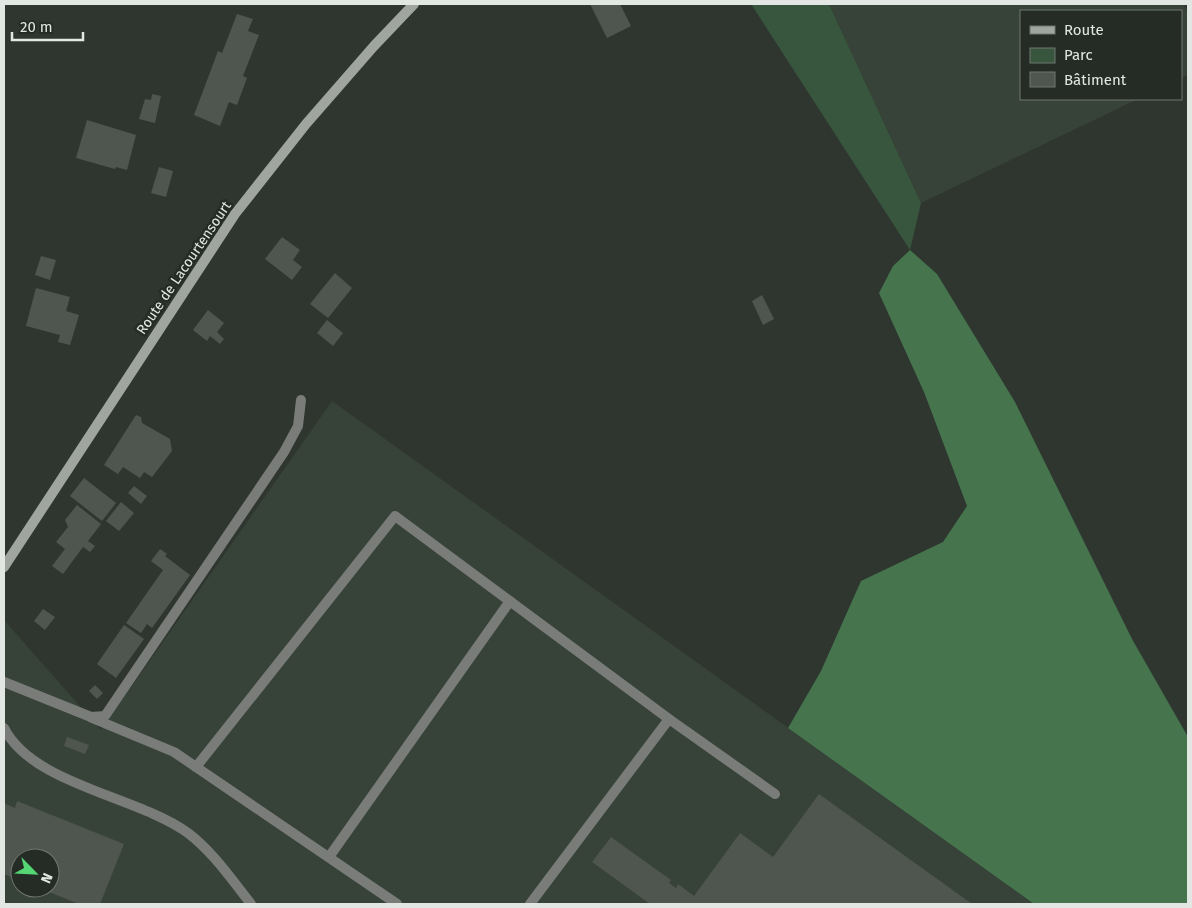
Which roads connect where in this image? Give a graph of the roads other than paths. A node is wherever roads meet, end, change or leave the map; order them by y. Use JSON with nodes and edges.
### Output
{"nodes":[{"id":1,"x":414,"y":4,"type":"edge"},
{"id":2,"x":301,"y":400,"type":"dead end"},
{"id":3,"x":4,"y":568,"type":"edge"},
{"id":4,"x":510,"y":601,"type":"junction"},
{"id":5,"x":4,"y":682,"type":"edge"},
{"id":6,"x":91,"y":717,"type":"junction"},
{"id":7,"x":669,"y":719,"type":"junction"},
{"id":8,"x":4,"y":728,"type":"edge"},
{"id":9,"x":196,"y":767,"type":"junction"},
{"id":10,"x":775,"y":794,"type":"dead end"},
{"id":11,"x":329,"y":858,"type":"junction"},
{"id":12,"x":251,"y":904,"type":"edge"},
{"id":13,"x":398,"y":904,"type":"edge"},
{"id":14,"x":530,"y":904,"type":"edge"}],
"edges":[{"from":1,"to":3,"type":"main road","name":"Route de Lacourtensourt"},
{"from":2,"to":6,"type":"lane"},
{"from":4,"to":7,"type":"lane"},
{"from":4,"to":9,"type":"lane"},
{"from":4,"to":11,"type":"lane"},
{"from":5,"to":6,"type":"lane"},
{"from":6,"to":9,"type":"lane"},
{"from":7,"to":10,"type":"lane"},
{"from":7,"to":14,"type":"lane"},
{"from":8,"to":12,"type":"lane"},
{"from":9,"to":11,"type":"lane"},
{"from":11,"to":13,"type":"lane"}]}
